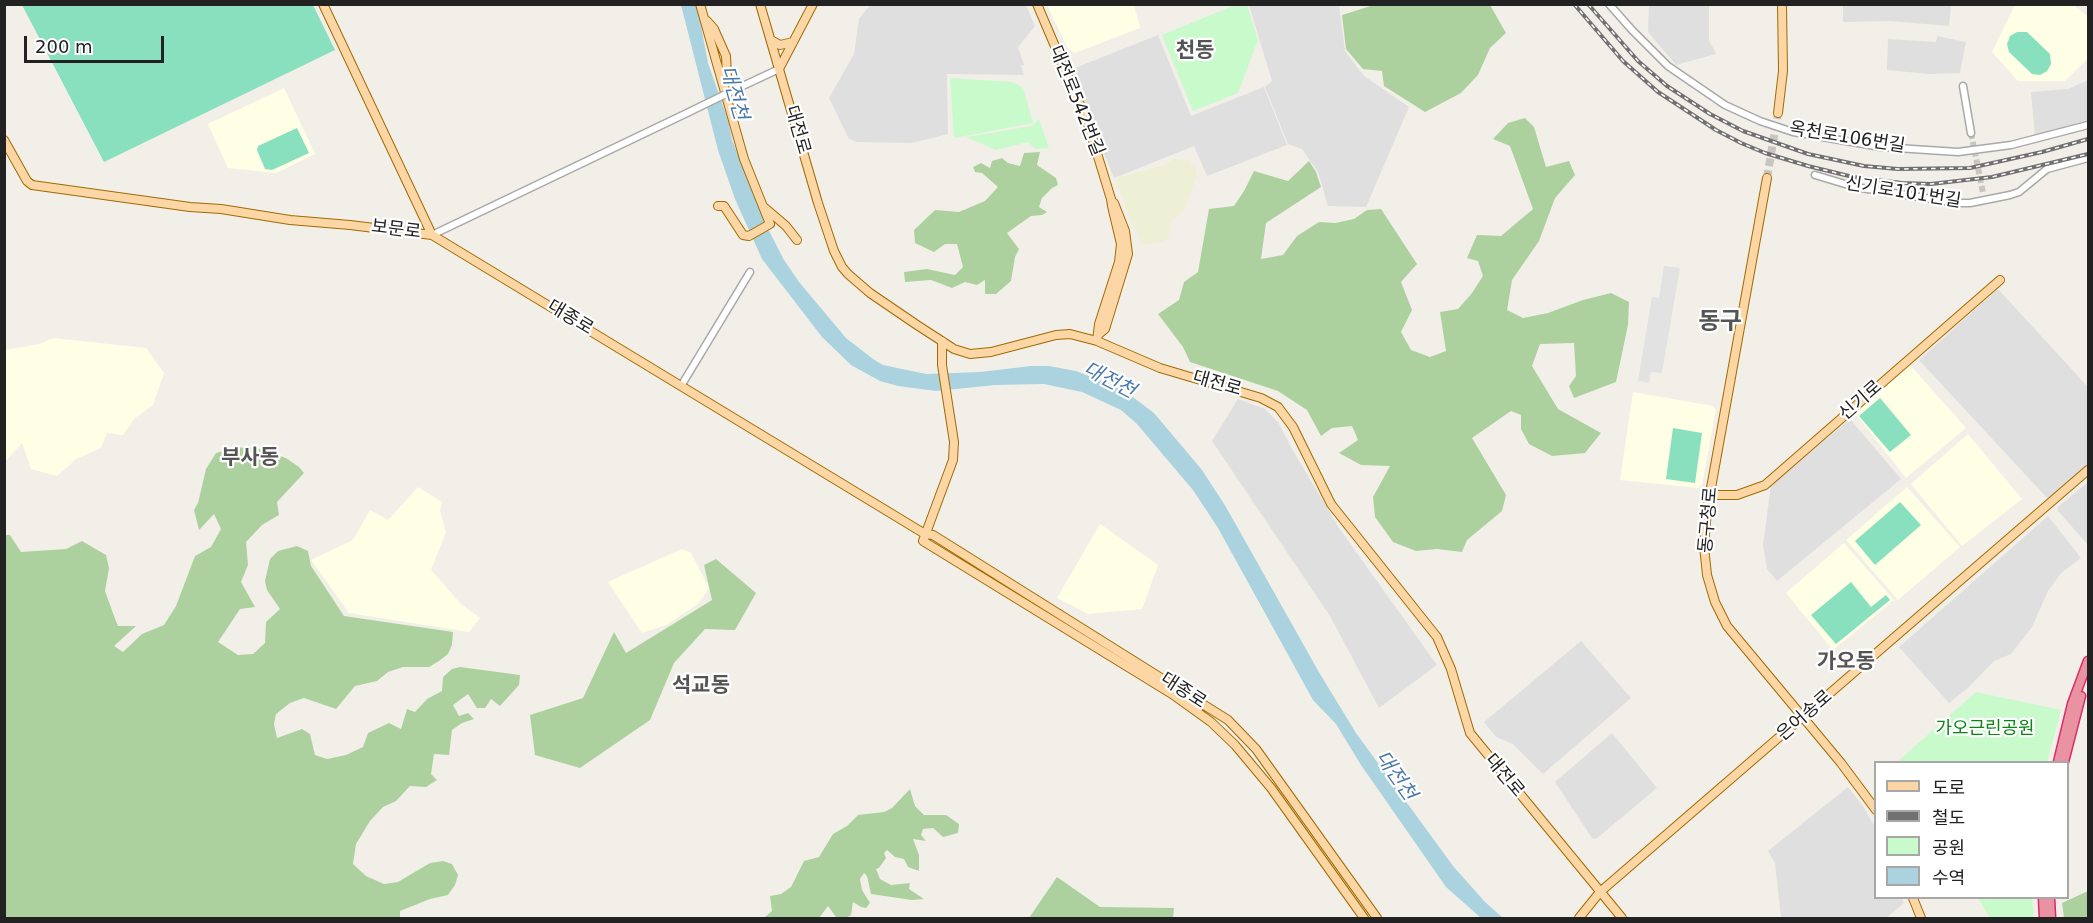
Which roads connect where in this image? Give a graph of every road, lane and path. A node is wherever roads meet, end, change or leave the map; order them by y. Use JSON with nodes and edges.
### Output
{"nodes":[{"id":1,"x":323,"y":4,"type":"edge"},
{"id":2,"x":700,"y":4,"type":"edge"},
{"id":3,"x":760,"y":4,"type":"edge"},
{"id":4,"x":813,"y":4,"type":"edge"},
{"id":5,"x":1037,"y":4,"type":"edge"},
{"id":6,"x":1609,"y":4,"type":"edge"},
{"id":7,"x":1782,"y":4,"type":"edge"},
{"id":8,"x":771,"y":40,"type":"junction"},
{"id":9,"x":794,"y":42,"type":"junction"},
{"id":10,"x":779,"y":69,"type":"junction"},
{"id":11,"x":1963,"y":86,"type":"dead end"},
{"id":12,"x":1778,"y":114,"type":"tunnel mouth"},
{"id":13,"x":2088,"y":125,"type":"edge"},
{"id":14,"x":1971,"y":133,"type":"tunnel mouth"},
{"id":15,"x":4,"y":140,"type":"edge"},
{"id":16,"x":2088,"y":158,"type":"edge"},
{"id":17,"x":1815,"y":175,"type":"dead end"},
{"id":18,"x":1767,"y":178,"type":"tunnel mouth"},
{"id":19,"x":1983,"y":193,"type":"tunnel mouth"},
{"id":20,"x":1986,"y":201,"type":"junction"},
{"id":21,"x":718,"y":206,"type":"dead end"},
{"id":22,"x":764,"y":207,"type":"junction"},
{"id":23,"x":432,"y":235,"type":"junction"},
{"id":24,"x":797,"y":240,"type":"dead end"},
{"id":25,"x":750,"y":272,"type":"dead end"},
{"id":26,"x":2000,"y":280,"type":"dead end"},
{"id":27,"x":1098,"y":337,"type":"junction"},
{"id":28,"x":942,"y":341,"type":"junction"},
{"id":29,"x":681,"y":386,"type":"junction"},
{"id":30,"x":2088,"y":470,"type":"edge"},
{"id":31,"x":1710,"y":495,"type":"junction"},
{"id":32,"x":925,"y":534,"type":"junction"},
{"id":33,"x":2088,"y":661,"type":"edge"},
{"id":34,"x":2088,"y":676,"type":"edge"},
{"id":35,"x":2075,"y":704,"type":"junction"},
{"id":36,"x":1804,"y":717,"type":"junction"},
{"id":37,"x":2058,"y":761,"type":"edge"},
{"id":38,"x":2064,"y":761,"type":"edge"},
{"id":39,"x":1874,"y":809,"type":"edge"},
{"id":40,"x":1600,"y":892,"type":"junction"},
{"id":41,"x":1914,"y":899,"type":"edge"},
{"id":42,"x":2043,"y":899,"type":"edge"},
{"id":43,"x":2050,"y":899,"type":"edge"},
{"id":44,"x":1364,"y":918,"type":"edge"},
{"id":45,"x":1377,"y":918,"type":"edge"},
{"id":46,"x":1579,"y":918,"type":"edge"},
{"id":47,"x":1622,"y":918,"type":"edge"},
{"id":48,"x":1921,"y":918,"type":"edge"},
{"id":49,"x":2044,"y":918,"type":"edge"},
{"id":50,"x":2051,"y":918,"type":"edge"}],
"edges":[{"from":1,"to":23,"type":"main road"},
{"from":2,"to":22,"type":"main road"},
{"from":3,"to":8,"type":"main road","name":"대전로"},
{"from":4,"to":9,"type":"main road"},
{"from":5,"to":27,"type":"main road","name":"대전로542번길"},
{"from":6,"to":13,"type":"street","name":"옥천로106번길"},
{"from":7,"to":12,"type":"main road"},
{"from":8,"to":9,"type":"main road"},
{"from":8,"to":10,"type":"main road","name":"대전로"},
{"from":9,"to":10,"type":"main road"},
{"from":10,"to":23,"type":"street","name":"보문로","bridge":true},
{"from":10,"to":28,"type":"main road","name":"대전로"},
{"from":11,"to":14,"type":"street"},
{"from":15,"to":23,"type":"main road","name":"보문로"},
{"from":16,"to":20,"type":"street","name":"신기로101번길"},
{"from":17,"to":20,"type":"street","name":"신기로101번길"},
{"from":18,"to":31,"type":"main road","name":"동구청로"},
{"from":19,"to":20,"type":"street"},
{"from":21,"to":22,"type":"main road"},
{"from":22,"to":24,"type":"main road"},
{"from":23,"to":29,"type":"main road","name":"대종로"},
{"from":25,"to":29,"type":"street"},
{"from":26,"to":31,"type":"main road","name":"신기로"},
{"from":27,"to":28,"type":"main road","name":"대전로"},
{"from":27,"to":40,"type":"main road","name":"대전로"},
{"from":28,"to":32,"type":"main road"},
{"from":29,"to":32,"type":"main road","name":"대종로"},
{"from":30,"to":36,"type":"main road","name":"은어송로"},
{"from":31,"to":36,"type":"main road","name":"동구청로"},
{"from":32,"to":44,"type":"main road","name":"대종로"},
{"from":32,"to":45,"type":"main road","name":"대종로"},
{"from":33,"to":35,"type":"highway"},
{"from":34,"to":35,"type":"highway"},
{"from":35,"to":37,"type":"highway"},
{"from":35,"to":38,"type":"highway"},
{"from":36,"to":39,"type":"main road","name":"동구청로"},
{"from":36,"to":40,"type":"main road","name":"은어송로"},
{"from":40,"to":46,"type":"main road","name":"은어송로"},
{"from":40,"to":47,"type":"main road","name":"대전로"},
{"from":41,"to":48,"type":"main road"},
{"from":42,"to":49,"type":"highway"},
{"from":43,"to":50,"type":"highway"}]}
